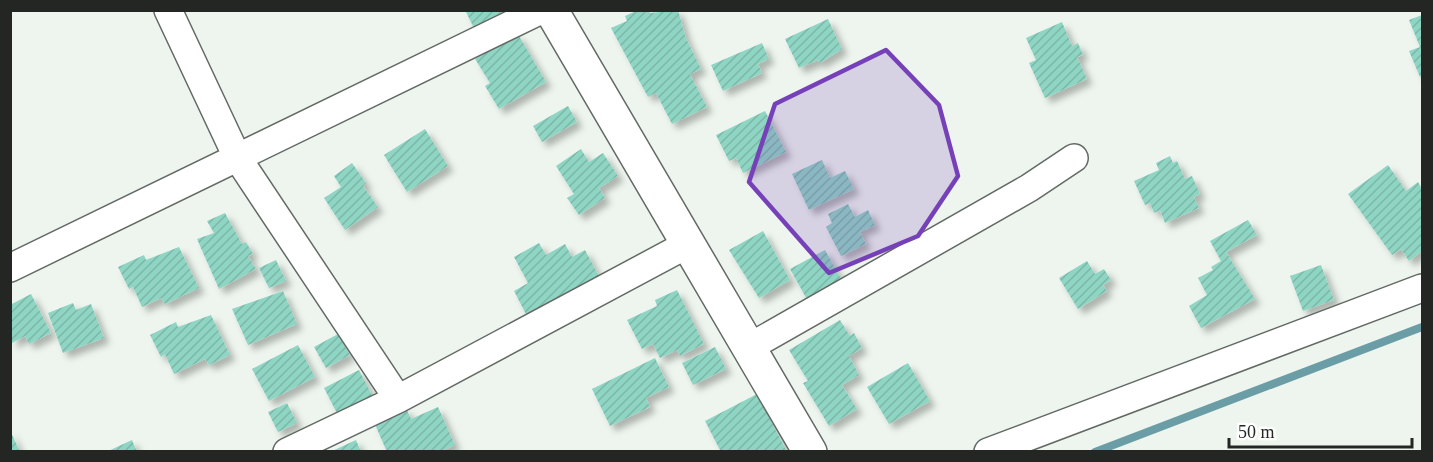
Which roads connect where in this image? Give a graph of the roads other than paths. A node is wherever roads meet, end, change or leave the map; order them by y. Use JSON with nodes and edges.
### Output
{"nodes":[{"id":1,"x":168,"y":10,"type":"edge"},
{"id":2,"x":541,"y":10,"type":"edge"},
{"id":3,"x":551,"y":10,"type":"edge"},
{"id":4,"x":237,"y":157,"type":"junction"},
{"id":5,"x":1074,"y":158,"type":"dead end"},
{"id":6,"x":687,"y":244,"type":"junction"},
{"id":7,"x":10,"y":268,"type":"edge"},
{"id":8,"x":1422,"y":288,"type":"edge"},
{"id":9,"x":748,"y":348,"type":"junction"},
{"id":10,"x":398,"y":399,"type":"junction"},
{"id":11,"x":287,"y":452,"type":"edge"},
{"id":12,"x":810,"y":452,"type":"edge"},
{"id":13,"x":988,"y":452,"type":"edge"}],
"edges":[{"from":1,"to":4,"type":"street"},
{"from":2,"to":4,"type":"street"},
{"from":3,"to":6,"type":"street"},
{"from":4,"to":7,"type":"street"},
{"from":4,"to":10,"type":"street"},
{"from":5,"to":9,"type":"street"},
{"from":6,"to":9,"type":"street"},
{"from":6,"to":10,"type":"street"},
{"from":8,"to":13,"type":"street"},
{"from":9,"to":12,"type":"street"},
{"from":10,"to":11,"type":"street"}]}
